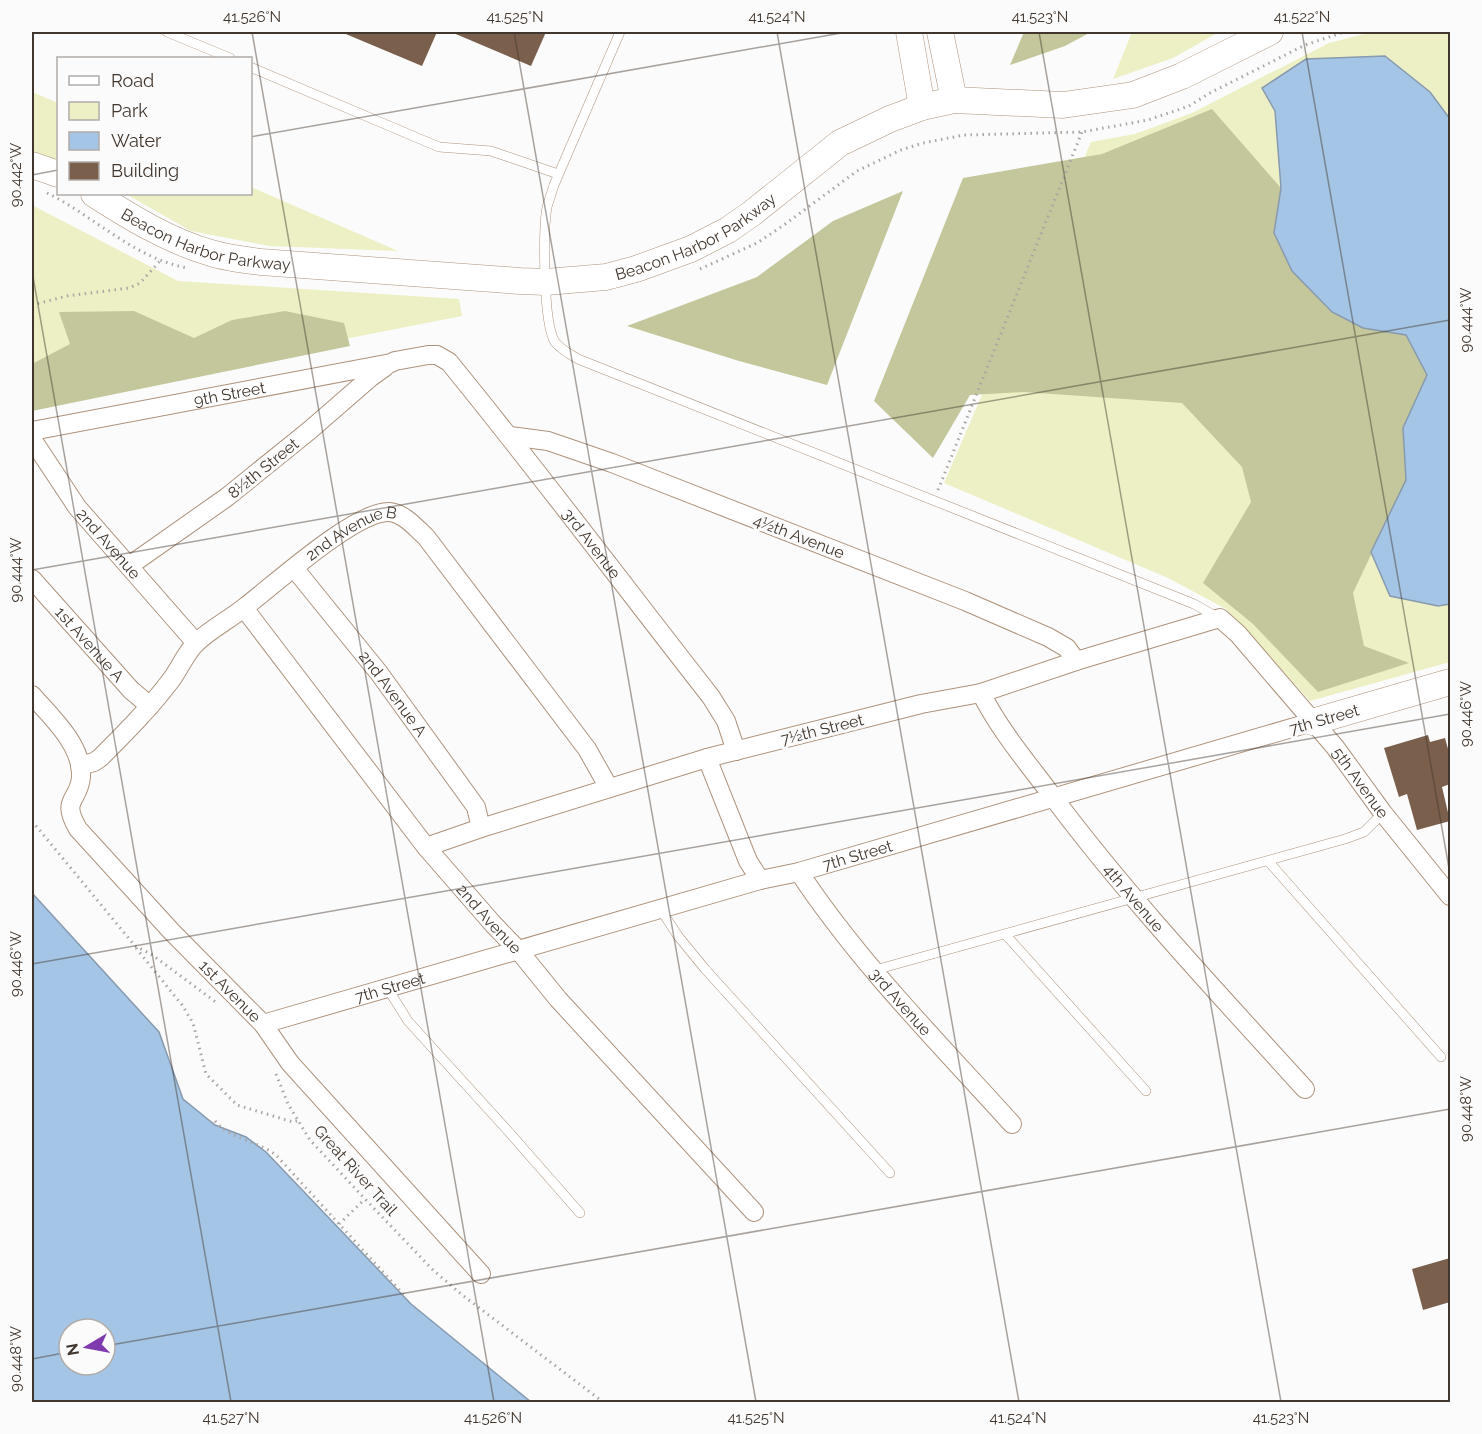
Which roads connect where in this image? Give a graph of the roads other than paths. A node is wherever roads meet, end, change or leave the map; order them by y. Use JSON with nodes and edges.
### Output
{"nodes":[{"id":1,"x":167,"y":32,"type":"edge"},
{"id":2,"x":620,"y":32,"type":"edge"},
{"id":3,"x":909,"y":32,"type":"edge"},
{"id":4,"x":940,"y":32,"type":"edge"},
{"id":5,"x":1269,"y":32,"type":"edge"},
{"id":6,"x":228,"y":57,"type":"edge"},
{"id":7,"x":252,"y":68,"type":"edge"},
{"id":8,"x":954,"y":100,"type":"junction"},
{"id":9,"x":922,"y":107,"type":"junction"},
{"id":10,"x":32,"y":165,"type":"edge"},
{"id":11,"x":558,"y":174,"type":"junction"},
{"id":12,"x":50,"y":182,"type":"edge"},
{"id":13,"x":96,"y":195,"type":"edge"},
{"id":14,"x":546,"y":282,"type":"junction"},
{"id":15,"x":428,"y":355,"type":"joint"},
{"id":16,"x":391,"y":363,"type":"junction"},
{"id":17,"x":32,"y":431,"type":"edge"},
{"id":18,"x":510,"y":436,"type":"junction"},
{"id":19,"x":32,"y":439,"type":"edge"},
{"id":20,"x":129,"y":566,"type":"junction"},
{"id":21,"x":294,"y":568,"type":"junction"},
{"id":22,"x":32,"y":579,"type":"edge"},
{"id":23,"x":244,"y":608,"type":"junction"},
{"id":24,"x":1220,"y":618,"type":"junction"},
{"id":25,"x":196,"y":643,"type":"junction"},
{"id":26,"x":1076,"y":661,"type":"junction"},
{"id":27,"x":1450,"y":682,"type":"edge"},
{"id":28,"x":981,"y":693,"type":"junction"},
{"id":29,"x":32,"y":694,"type":"edge"},
{"id":30,"x":150,"y":706,"type":"junction"},
{"id":31,"x":1312,"y":722,"type":"junction"},
{"id":32,"x":736,"y":751,"type":"junction"},
{"id":33,"x":707,"y":758,"type":"junction"},
{"id":34,"x":80,"y":766,"type":"junction"},
{"id":35,"x":609,"y":788,"type":"junction"},
{"id":36,"x":1053,"y":797,"type":"junction"},
{"id":37,"x":1383,"y":813,"type":"junction"},
{"id":38,"x":481,"y":828,"type":"junction"},
{"id":39,"x":426,"y":847,"type":"junction"},
{"id":40,"x":1268,"y":861,"type":"junction"},
{"id":41,"x":799,"y":872,"type":"junction"},
{"id":42,"x":760,"y":880,"type":"junction"},
{"id":43,"x":1450,"y":896,"type":"edge"},
{"id":44,"x":1133,"y":899,"type":"junction"},
{"id":45,"x":661,"y":910,"type":"junction"},
{"id":46,"x":1005,"y":934,"type":"junction"},
{"id":47,"x":519,"y":951,"type":"junction"},
{"id":48,"x":875,"y":970,"type":"junction"},
{"id":49,"x":388,"y":989,"type":"junction"},
{"id":50,"x":263,"y":1024,"type":"junction"},
{"id":51,"x":1441,"y":1057,"type":"dead end"},
{"id":52,"x":1305,"y":1089,"type":"dead end"},
{"id":53,"x":1146,"y":1091,"type":"dead end"},
{"id":54,"x":1012,"y":1124,"type":"dead end"},
{"id":55,"x":890,"y":1173,"type":"dead end"},
{"id":56,"x":754,"y":1212,"type":"dead end"},
{"id":57,"x":580,"y":1213,"type":"dead end"},
{"id":58,"x":481,"y":1274,"type":"dead end"}],
"edges":[{"from":1,"to":6,"type":"lane"},
{"from":2,"to":11,"type":"lane"},
{"from":3,"to":9,"type":"street"},
{"from":4,"to":8,"type":"street"},
{"from":5,"to":8,"type":"street","name":"Beacon Harbor Parkway"},
{"from":7,"to":11,"type":"lane"},
{"from":8,"to":9,"type":"street","name":"Beacon Harbor Parkway"},
{"from":9,"to":14,"type":"street","name":"Beacon Harbor Parkway"},
{"from":10,"to":12,"type":"street"},
{"from":11,"to":14,"type":"lane"},
{"from":13,"to":14,"type":"street","name":"Beacon Harbor Parkway"},
{"from":14,"to":24,"type":"lane"},
{"from":15,"to":16,"type":"street","name":"9th Street"},
{"from":15,"to":18,"type":"street","name":"3rd Avenue"},
{"from":16,"to":17,"type":"street","name":"9th Street"},
{"from":16,"to":20,"type":"street","name":"8½th Street"},
{"from":18,"to":26,"type":"street","name":"4½th Avenue"},
{"from":18,"to":32,"type":"street","name":"3rd Avenue"},
{"from":19,"to":20,"type":"street","name":"2nd Avenue"},
{"from":20,"to":25,"type":"street","name":"2nd Avenue"},
{"from":21,"to":23,"type":"street","name":"2nd Avenue B"},
{"from":21,"to":35,"type":"street","name":"2nd Avenue B"},
{"from":21,"to":38,"type":"street","name":"2nd Avenue A"},
{"from":22,"to":30,"type":"street","name":"1st Avenue A"},
{"from":23,"to":25,"type":"street","name":"2nd Avenue B"},
{"from":23,"to":39,"type":"street","name":"2nd Avenue"},
{"from":24,"to":26,"type":"street","name":"7½th Street"},
{"from":24,"to":31,"type":"street","name":"5th Avenue"},
{"from":25,"to":30,"type":"street","name":"2nd Avenue B"},
{"from":26,"to":28,"type":"street","name":"7½th Street"},
{"from":27,"to":31,"type":"street","name":"7th Street"},
{"from":28,"to":32,"type":"street","name":"7½th Street"},
{"from":28,"to":36,"type":"street","name":"4th Avenue"},
{"from":29,"to":34,"type":"street"},
{"from":30,"to":34,"type":"street","name":"2nd Avenue B"},
{"from":31,"to":36,"type":"street","name":"7th Street"},
{"from":31,"to":37,"type":"street","name":"5th Avenue"},
{"from":32,"to":33,"type":"street","name":"7½th Street"},
{"from":33,"to":35,"type":"street","name":"7½th Street"},
{"from":33,"to":42,"type":"street"},
{"from":34,"to":50,"type":"street","name":"1st Avenue"},
{"from":35,"to":38,"type":"street","name":"7½th Street"},
{"from":36,"to":41,"type":"street","name":"7th Street"},
{"from":36,"to":44,"type":"street","name":"4th Avenue"},
{"from":37,"to":40,"type":"lane"},
{"from":37,"to":43,"type":"street","name":"5th Avenue"},
{"from":38,"to":39,"type":"street","name":"7½th Street"},
{"from":39,"to":47,"type":"street","name":"2nd Avenue"},
{"from":40,"to":44,"type":"lane"},
{"from":40,"to":51,"type":"lane"},
{"from":41,"to":42,"type":"street","name":"7th Street"},
{"from":41,"to":48,"type":"street","name":"3rd Avenue"},
{"from":42,"to":45,"type":"street","name":"7th Street"},
{"from":44,"to":46,"type":"lane"},
{"from":44,"to":52,"type":"street","name":"4th Avenue"},
{"from":45,"to":47,"type":"street","name":"7th Street"},
{"from":45,"to":55,"type":"lane"},
{"from":46,"to":48,"type":"lane"},
{"from":46,"to":53,"type":"lane"},
{"from":47,"to":49,"type":"street","name":"7th Street"},
{"from":47,"to":56,"type":"street","name":"2nd Avenue"},
{"from":48,"to":54,"type":"street","name":"3rd Avenue"},
{"from":49,"to":50,"type":"street","name":"7th Street"},
{"from":49,"to":57,"type":"lane"},
{"from":50,"to":58,"type":"street","name":"1st Avenue"}]}
